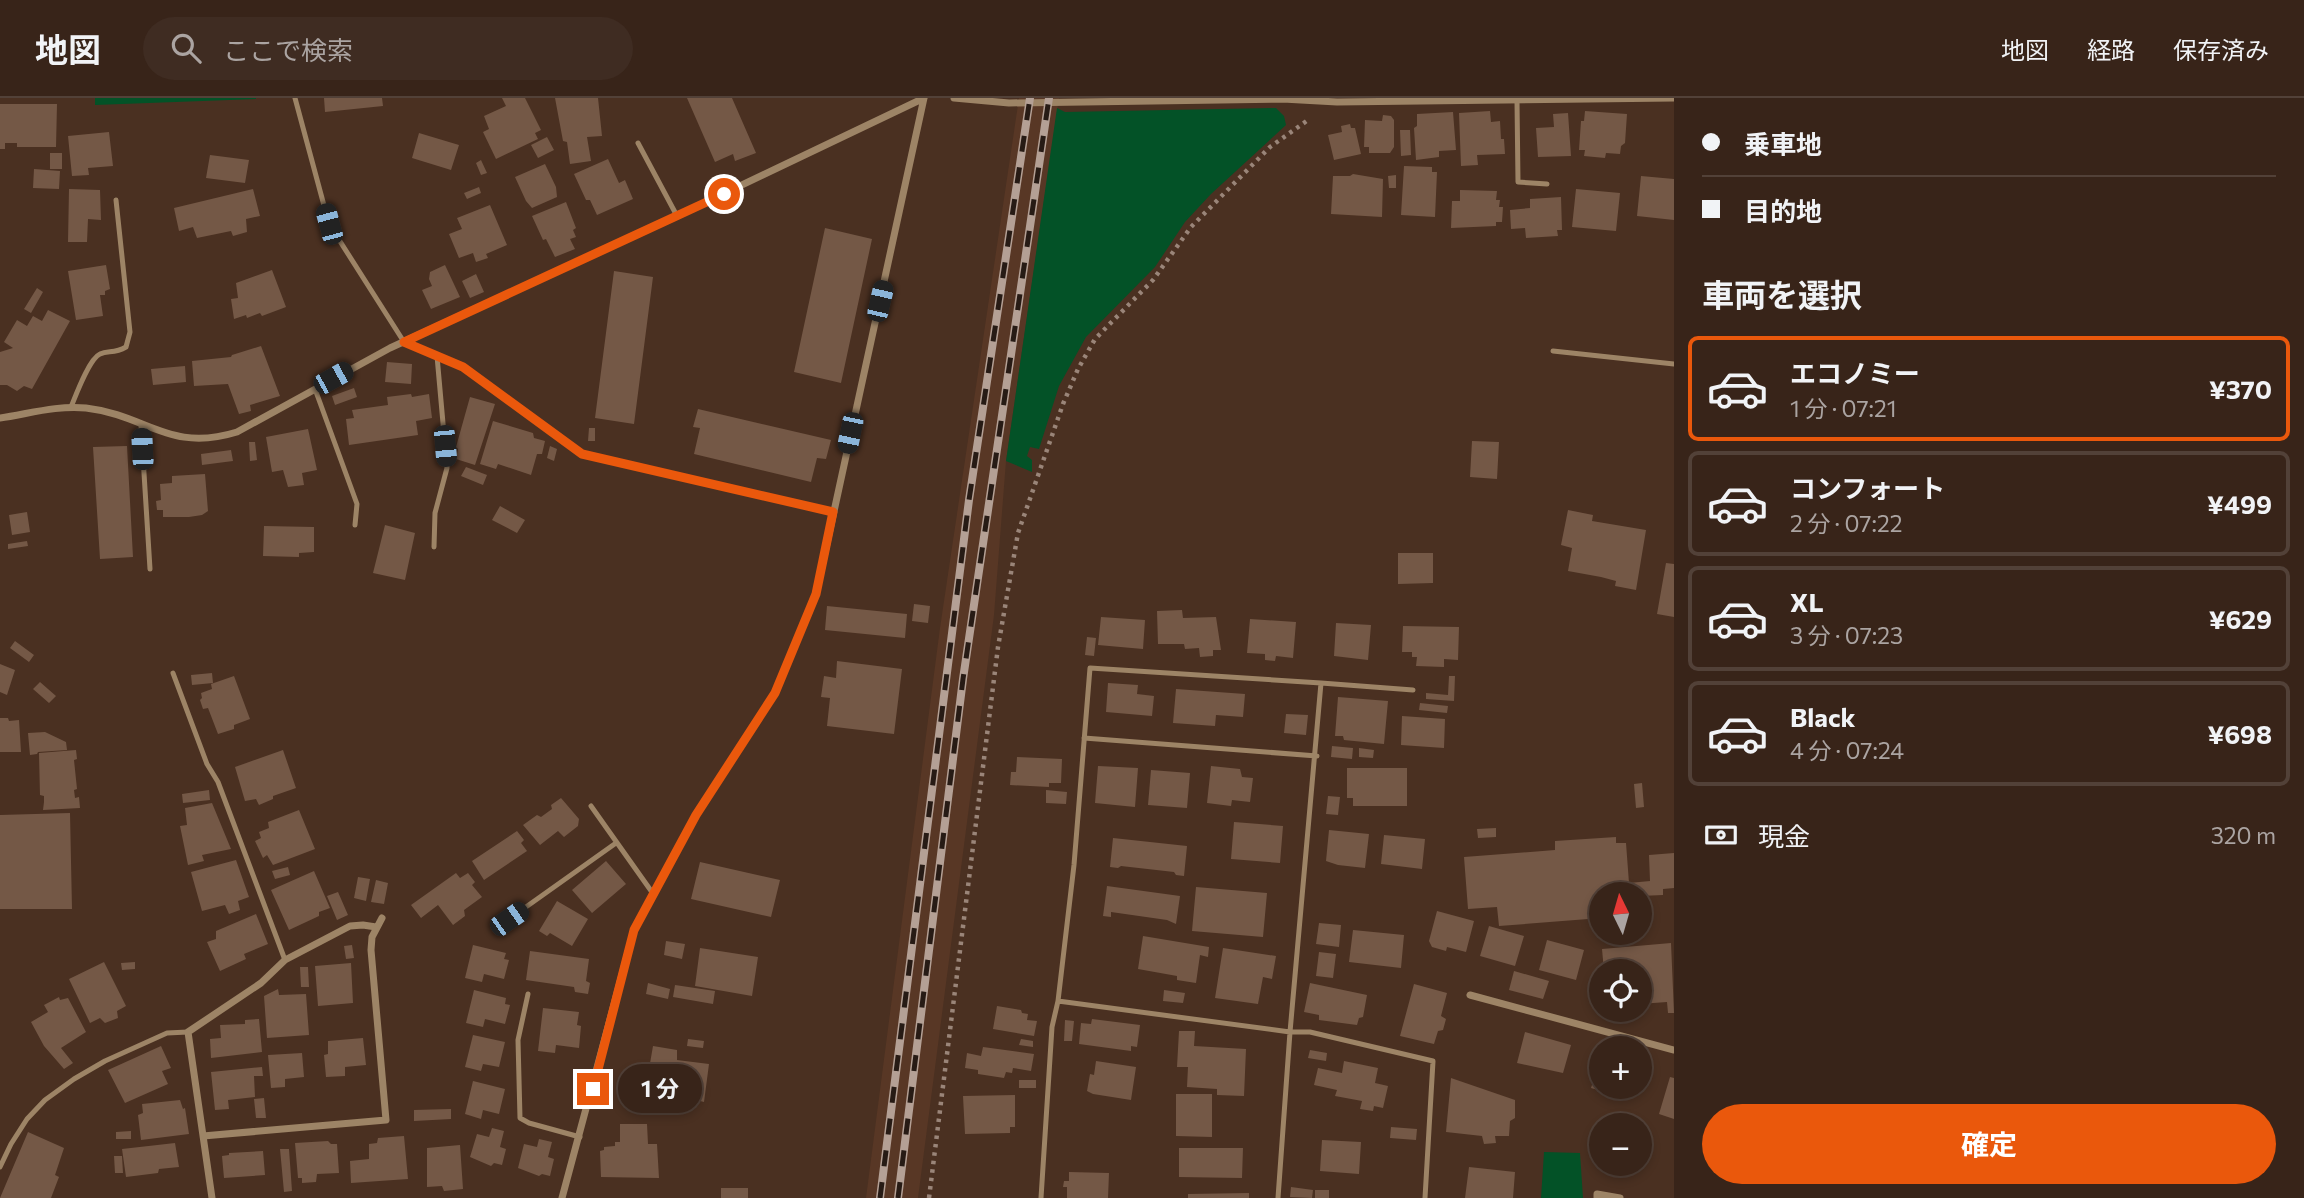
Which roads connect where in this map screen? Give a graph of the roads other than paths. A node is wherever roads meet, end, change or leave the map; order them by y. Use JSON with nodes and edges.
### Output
{"nodes":[{"id":1,"x":295,"y":98,"type":"edge"},
{"id":2,"x":924,"y":98,"type":"edge"},
{"id":3,"x":954,"y":98,"type":"edge"},
{"id":4,"x":1674,"y":98,"type":"edge"},
{"id":5,"x":1517,"y":100,"type":"junction"},
{"id":6,"x":638,"y":143,"type":"dead end"},
{"id":7,"x":1547,"y":184,"type":"dead end"},
{"id":8,"x":116,"y":200,"type":"dead end"},
{"id":9,"x":677,"y":216,"type":"junction"},
{"id":10,"x":404,"y":342,"type":"junction"},
{"id":11,"x":1553,"y":351,"type":"dead end"},
{"id":12,"x":437,"y":356,"type":"junction"},
{"id":13,"x":1674,"y":364,"type":"edge"},
{"id":14,"x":314,"y":388,"type":"junction"},
{"id":15,"x":71,"y":407,"type":"junction"},
{"id":16,"x":0,"y":418,"type":"edge"},
{"id":17,"x":141,"y":425,"type":"junction"},
{"id":18,"x":833,"y":512,"type":"junction"},
{"id":19,"x":355,"y":525,"type":"dead end"},
{"id":20,"x":435,"y":547,"type":"dead end"},
{"id":21,"x":150,"y":569,"type":"dead end"},
{"id":22,"x":173,"y":673,"type":"dead end"},
{"id":23,"x":1321,"y":683,"type":"junction"},
{"id":24,"x":1413,"y":690,"type":"dead end"},
{"id":25,"x":1084,"y":738,"type":"junction"},
{"id":26,"x":1317,"y":756,"type":"junction"},
{"id":27,"x":592,"y":806,"type":"dead end"},
{"id":28,"x":616,"y":843,"type":"junction"},
{"id":29,"x":653,"y":895,"type":"junction"},
{"id":30,"x":382,"y":918,"type":"dead end"},
{"id":31,"x":509,"y":919,"type":"dead end"},
{"id":32,"x":376,"y":927,"type":"junction"},
{"id":33,"x":285,"y":960,"type":"junction"},
{"id":34,"x":528,"y":994,"type":"dead end"},
{"id":35,"x":1470,"y":995,"type":"dead end"},
{"id":36,"x":1058,"y":1001,"type":"junction"},
{"id":37,"x":1290,"y":1031,"type":"junction"},
{"id":38,"x":188,"y":1032,"type":"junction"},
{"id":39,"x":1674,"y":1050,"type":"edge"},
{"id":40,"x":203,"y":1136,"type":"junction"},
{"id":41,"x":580,"y":1137,"type":"junction"},
{"id":42,"x":0,"y":1167,"type":"edge"},
{"id":43,"x":212,"y":1198,"type":"edge"},
{"id":44,"x":562,"y":1198,"type":"edge"},
{"id":45,"x":1041,"y":1198,"type":"edge"},
{"id":46,"x":1278,"y":1198,"type":"edge"},
{"id":47,"x":1425,"y":1198,"type":"edge"},
{"id":48,"x":1597,"y":1198,"type":"edge"},
{"id":49,"x":1620,"y":1198,"type":"edge"}],
"edges":[{"from":1,"to":10,"type":"lane"},
{"from":2,"to":9,"type":"street"},
{"from":2,"to":18,"type":"street"},
{"from":3,"to":5,"type":"street"},
{"from":4,"to":5,"type":"street"},
{"from":5,"to":7,"type":"lane"},
{"from":6,"to":9,"type":"lane"},
{"from":8,"to":15,"type":"lane"},
{"from":9,"to":10,"type":"street"},
{"from":10,"to":12,"type":"lane"},
{"from":10,"to":14,"type":"street"},
{"from":11,"to":13,"type":"lane"},
{"from":12,"to":18,"type":"lane"},
{"from":12,"to":20,"type":"lane"},
{"from":14,"to":17,"type":"street"},
{"from":14,"to":19,"type":"lane"},
{"from":15,"to":16,"type":"street"},
{"from":15,"to":17,"type":"street"},
{"from":17,"to":21,"type":"lane"},
{"from":18,"to":29,"type":"street"},
{"from":22,"to":33,"type":"lane"},
{"from":23,"to":24,"type":"lane"},
{"from":23,"to":25,"type":"lane"},
{"from":23,"to":26,"type":"lane"},
{"from":25,"to":26,"type":"lane"},
{"from":25,"to":36,"type":"lane"},
{"from":26,"to":37,"type":"lane"},
{"from":27,"to":28,"type":"lane"},
{"from":28,"to":29,"type":"lane"},
{"from":28,"to":31,"type":"lane"},
{"from":29,"to":41,"type":"street"},
{"from":30,"to":32,"type":"street"},
{"from":32,"to":33,"type":"street"},
{"from":32,"to":40,"type":"street"},
{"from":33,"to":38,"type":"street"},
{"from":34,"to":41,"type":"lane"},
{"from":35,"to":39,"type":"street"},
{"from":36,"to":37,"type":"lane"},
{"from":36,"to":45,"type":"lane"},
{"from":37,"to":46,"type":"lane"},
{"from":37,"to":47,"type":"lane"},
{"from":38,"to":40,"type":"street"},
{"from":38,"to":42,"type":"lane"},
{"from":40,"to":43,"type":"street"},
{"from":41,"to":44,"type":"street"},
{"from":48,"to":49,"type":"street"}]}
